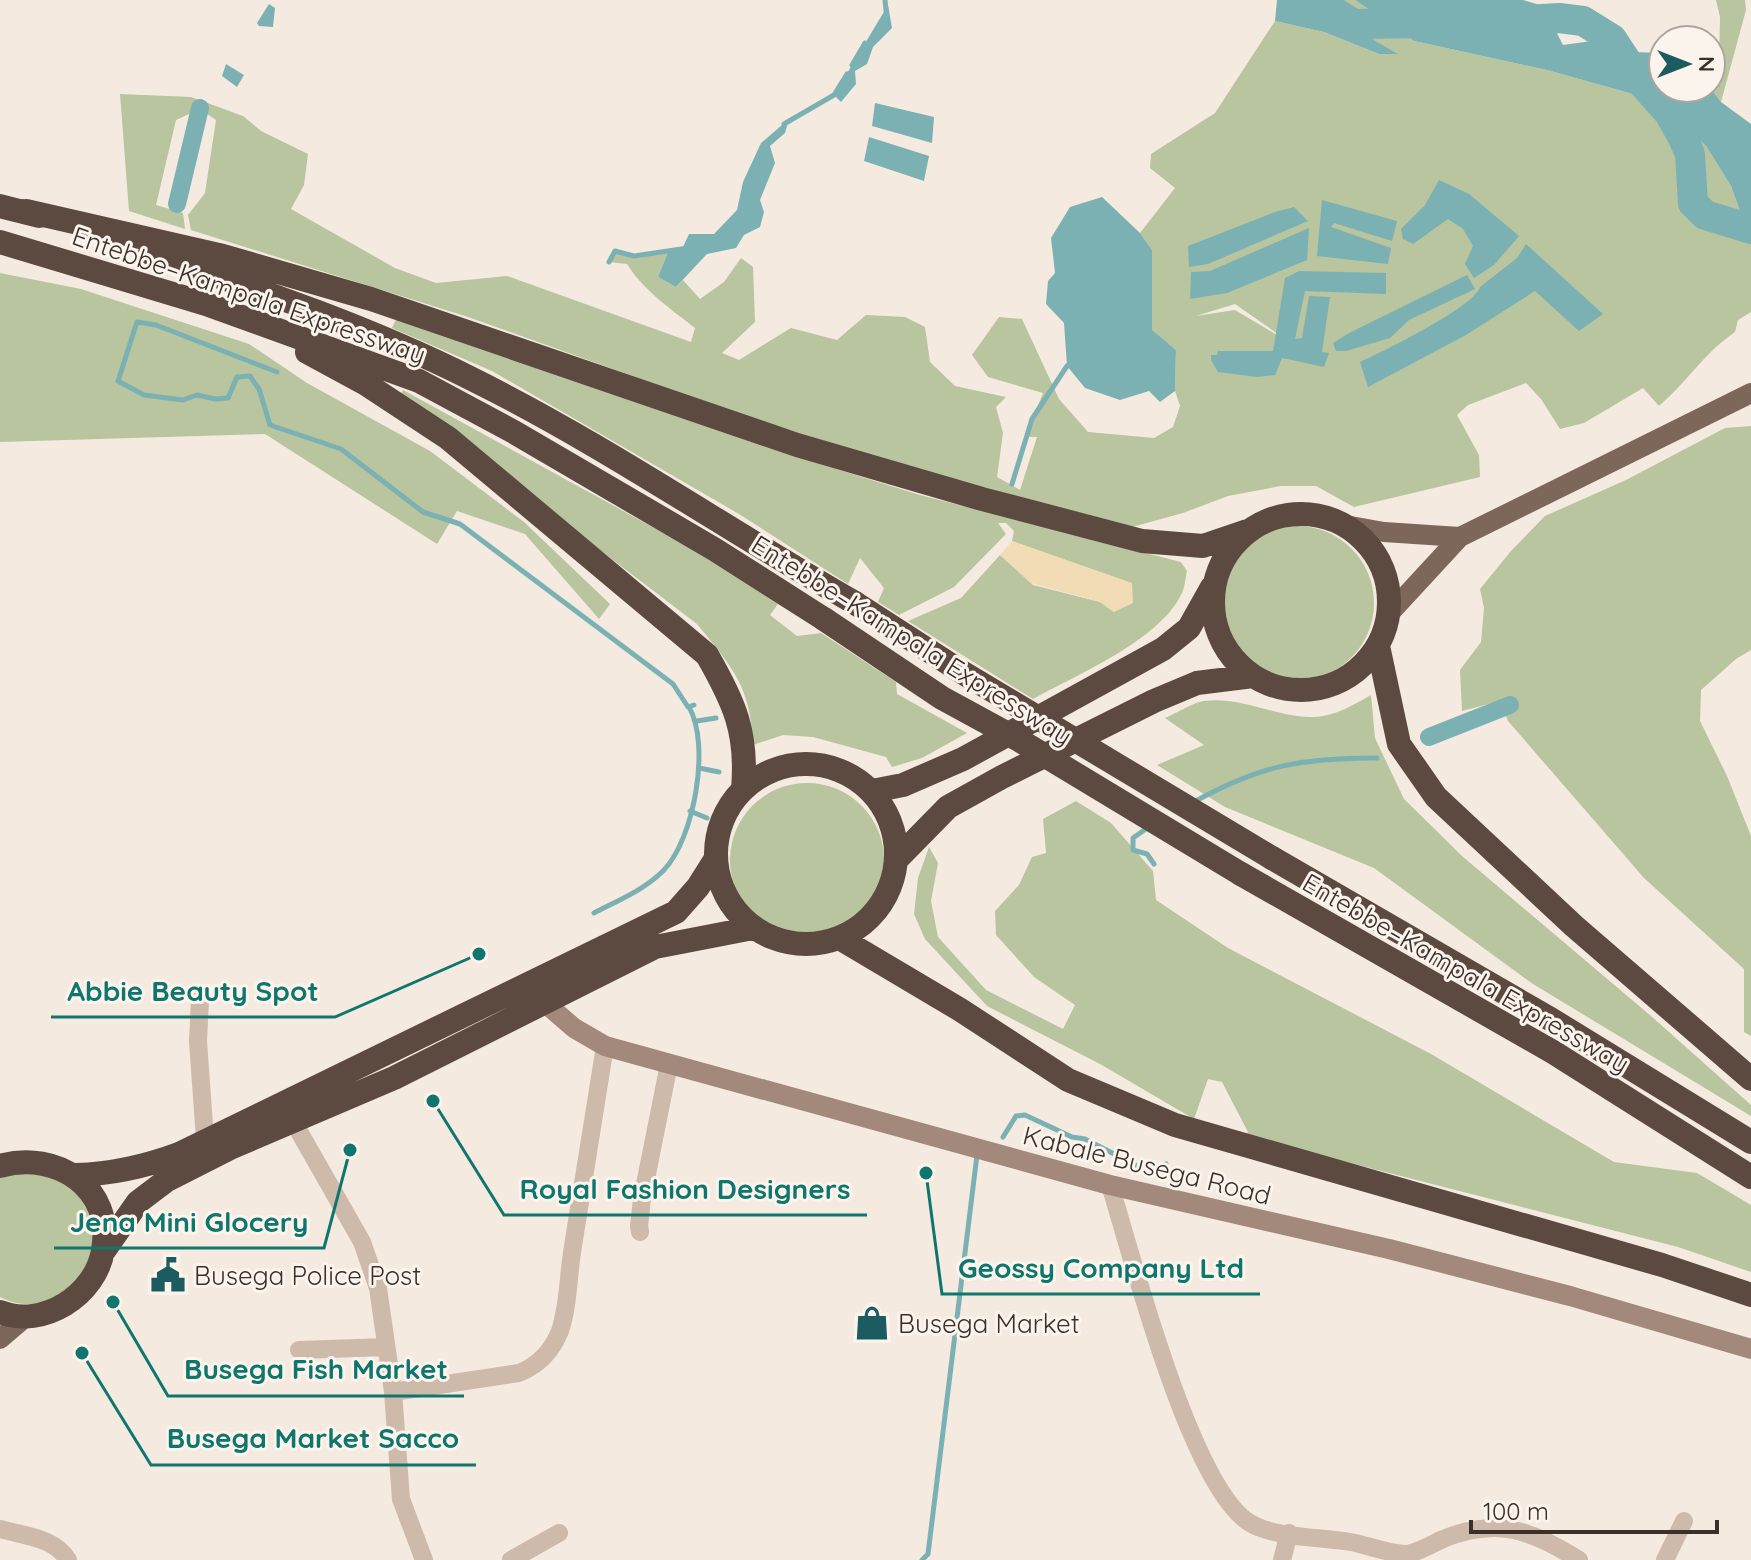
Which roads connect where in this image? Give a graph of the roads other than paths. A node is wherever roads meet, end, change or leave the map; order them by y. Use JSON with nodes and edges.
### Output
{"nodes":[{"id":1,"x":0,"y":206,"type":"edge"},
{"id":2,"x":26,"y":211,"type":"junction"},
{"id":3,"x":0,"y":242,"type":"edge"},
{"id":4,"x":245,"y":318,"type":"junction"},
{"id":5,"x":1751,"y":393,"type":"edge"},
{"id":6,"x":1345,"y":525,"type":"junction"},
{"id":7,"x":1247,"y":531,"type":"junction"},
{"id":8,"x":1460,"y":537,"type":"junction"},
{"id":9,"x":1215,"y":581,"type":"junction"},
{"id":10,"x":1388,"y":615,"type":"junction"},
{"id":11,"x":1378,"y":646,"type":"junction"},
{"id":12,"x":1253,"y":676,"type":"junction"},
{"id":13,"x":743,"y":789,"type":"junction"},
{"id":14,"x":872,"y":791,"type":"junction"},
{"id":15,"x":715,"y":860,"type":"junction"},
{"id":16,"x":896,"y":860,"type":"junction"},
{"id":17,"x":753,"y":928,"type":"junction"},
{"id":18,"x":841,"y":939,"type":"junction"},
{"id":19,"x":200,"y":1000,"type":"dead end"},
{"id":20,"x":544,"y":1002,"type":"junction"},
{"id":21,"x":605,"y":1046,"type":"junction"},
{"id":22,"x":669,"y":1064,"type":"junction"},
{"id":23,"x":1751,"y":1079,"type":"edge"},
{"id":24,"x":293,"y":1121,"type":"junction"},
{"id":25,"x":205,"y":1139,"type":"junction"},
{"id":26,"x":1751,"y":1142,"type":"edge"},
{"id":27,"x":5,"y":1162,"type":"edge"},
{"id":28,"x":76,"y":1175,"type":"junction"},
{"id":29,"x":1751,"y":1177,"type":"edge"},
{"id":30,"x":1110,"y":1185,"type":"junction"},
{"id":31,"x":640,"y":1232,"type":"dead end"},
{"id":32,"x":103,"y":1252,"type":"junction"},
{"id":33,"x":1751,"y":1295,"type":"edge"},
{"id":34,"x":0,"y":1312,"type":"edge"},
{"id":35,"x":27,"y":1316,"type":"junction"},
{"id":36,"x":0,"y":1339,"type":"edge"},
{"id":37,"x":386,"y":1347,"type":"junction"},
{"id":38,"x":1751,"y":1349,"type":"edge"},
{"id":39,"x":299,"y":1350,"type":"dead end"},
{"id":40,"x":393,"y":1392,"type":"junction"},
{"id":41,"x":1684,"y":1521,"type":"dead end"},
{"id":42,"x":0,"y":1529,"type":"edge"},
{"id":43,"x":559,"y":1533,"type":"dead end"},
{"id":44,"x":1289,"y":1533,"type":"junction"},
{"id":45,"x":1395,"y":1556,"type":"edge"},
{"id":46,"x":68,"y":1560,"type":"edge"},
{"id":47,"x":424,"y":1560,"type":"edge"},
{"id":48,"x":511,"y":1560,"type":"edge"},
{"id":49,"x":1282,"y":1560,"type":"edge"},
{"id":50,"x":1579,"y":1560,"type":"edge"},
{"id":51,"x":1665,"y":1560,"type":"edge"}],
"edges":[{"from":1,"to":2,"type":"highway","name":"Entebbe–Kampala Expressway"},
{"from":2,"to":7,"type":"highway"},
{"from":2,"to":26,"type":"highway","name":"Entebbe–Kampala Expressway","bridge":true},
{"from":3,"to":4,"type":"highway","name":"Entebbe–Kampala Expressway"},
{"from":4,"to":13,"type":"highway"},
{"from":4,"to":29,"type":"highway","name":"Entebbe–Kampala Expressway","bridge":true},
{"from":5,"to":8,"type":"main road"},
{"from":6,"to":7,"type":"highway"},
{"from":6,"to":8,"type":"main road"},
{"from":6,"to":10,"type":"highway"},
{"from":7,"to":9,"type":"highway"},
{"from":8,"to":10,"type":"main road"},
{"from":9,"to":12,"type":"highway"},
{"from":9,"to":14,"type":"highway"},
{"from":10,"to":11,"type":"highway"},
{"from":11,"to":12,"type":"highway"},
{"from":11,"to":23,"type":"highway"},
{"from":12,"to":16,"type":"highway"},
{"from":13,"to":14,"type":"highway"},
{"from":13,"to":15,"type":"highway"},
{"from":14,"to":16,"type":"highway"},
{"from":15,"to":17,"type":"highway"},
{"from":15,"to":25,"type":"highway"},
{"from":16,"to":18,"type":"highway"},
{"from":17,"to":18,"type":"highway"},
{"from":17,"to":20,"type":"highway"},
{"from":18,"to":33,"type":"highway"},
{"from":19,"to":25,"type":"street"},
{"from":20,"to":21,"type":"street","name":"Kabale Busega Road"},
{"from":20,"to":24,"type":"highway"},
{"from":21,"to":22,"type":"street","name":"Kabale Busega Road"},
{"from":21,"to":40,"type":"street"},
{"from":22,"to":30,"type":"street","name":"Kabale Busega Road"},
{"from":22,"to":31,"type":"street"},
{"from":24,"to":32,"type":"highway"},
{"from":24,"to":37,"type":"street"},
{"from":25,"to":28,"type":"highway"},
{"from":27,"to":28,"type":"highway"},
{"from":28,"to":32,"type":"highway"},
{"from":30,"to":38,"type":"street","name":"Kabale Busega Road"},
{"from":30,"to":44,"type":"street"},
{"from":32,"to":35,"type":"highway"},
{"from":34,"to":35,"type":"highway"},
{"from":35,"to":36,"type":"main road"},
{"from":37,"to":39,"type":"street"},
{"from":37,"to":40,"type":"street"},
{"from":40,"to":47,"type":"street"},
{"from":41,"to":51,"type":"street"},
{"from":42,"to":46,"type":"street"},
{"from":43,"to":48,"type":"street"},
{"from":44,"to":45,"type":"street"},
{"from":44,"to":49,"type":"street"},
{"from":45,"to":50,"type":"street"}]}
